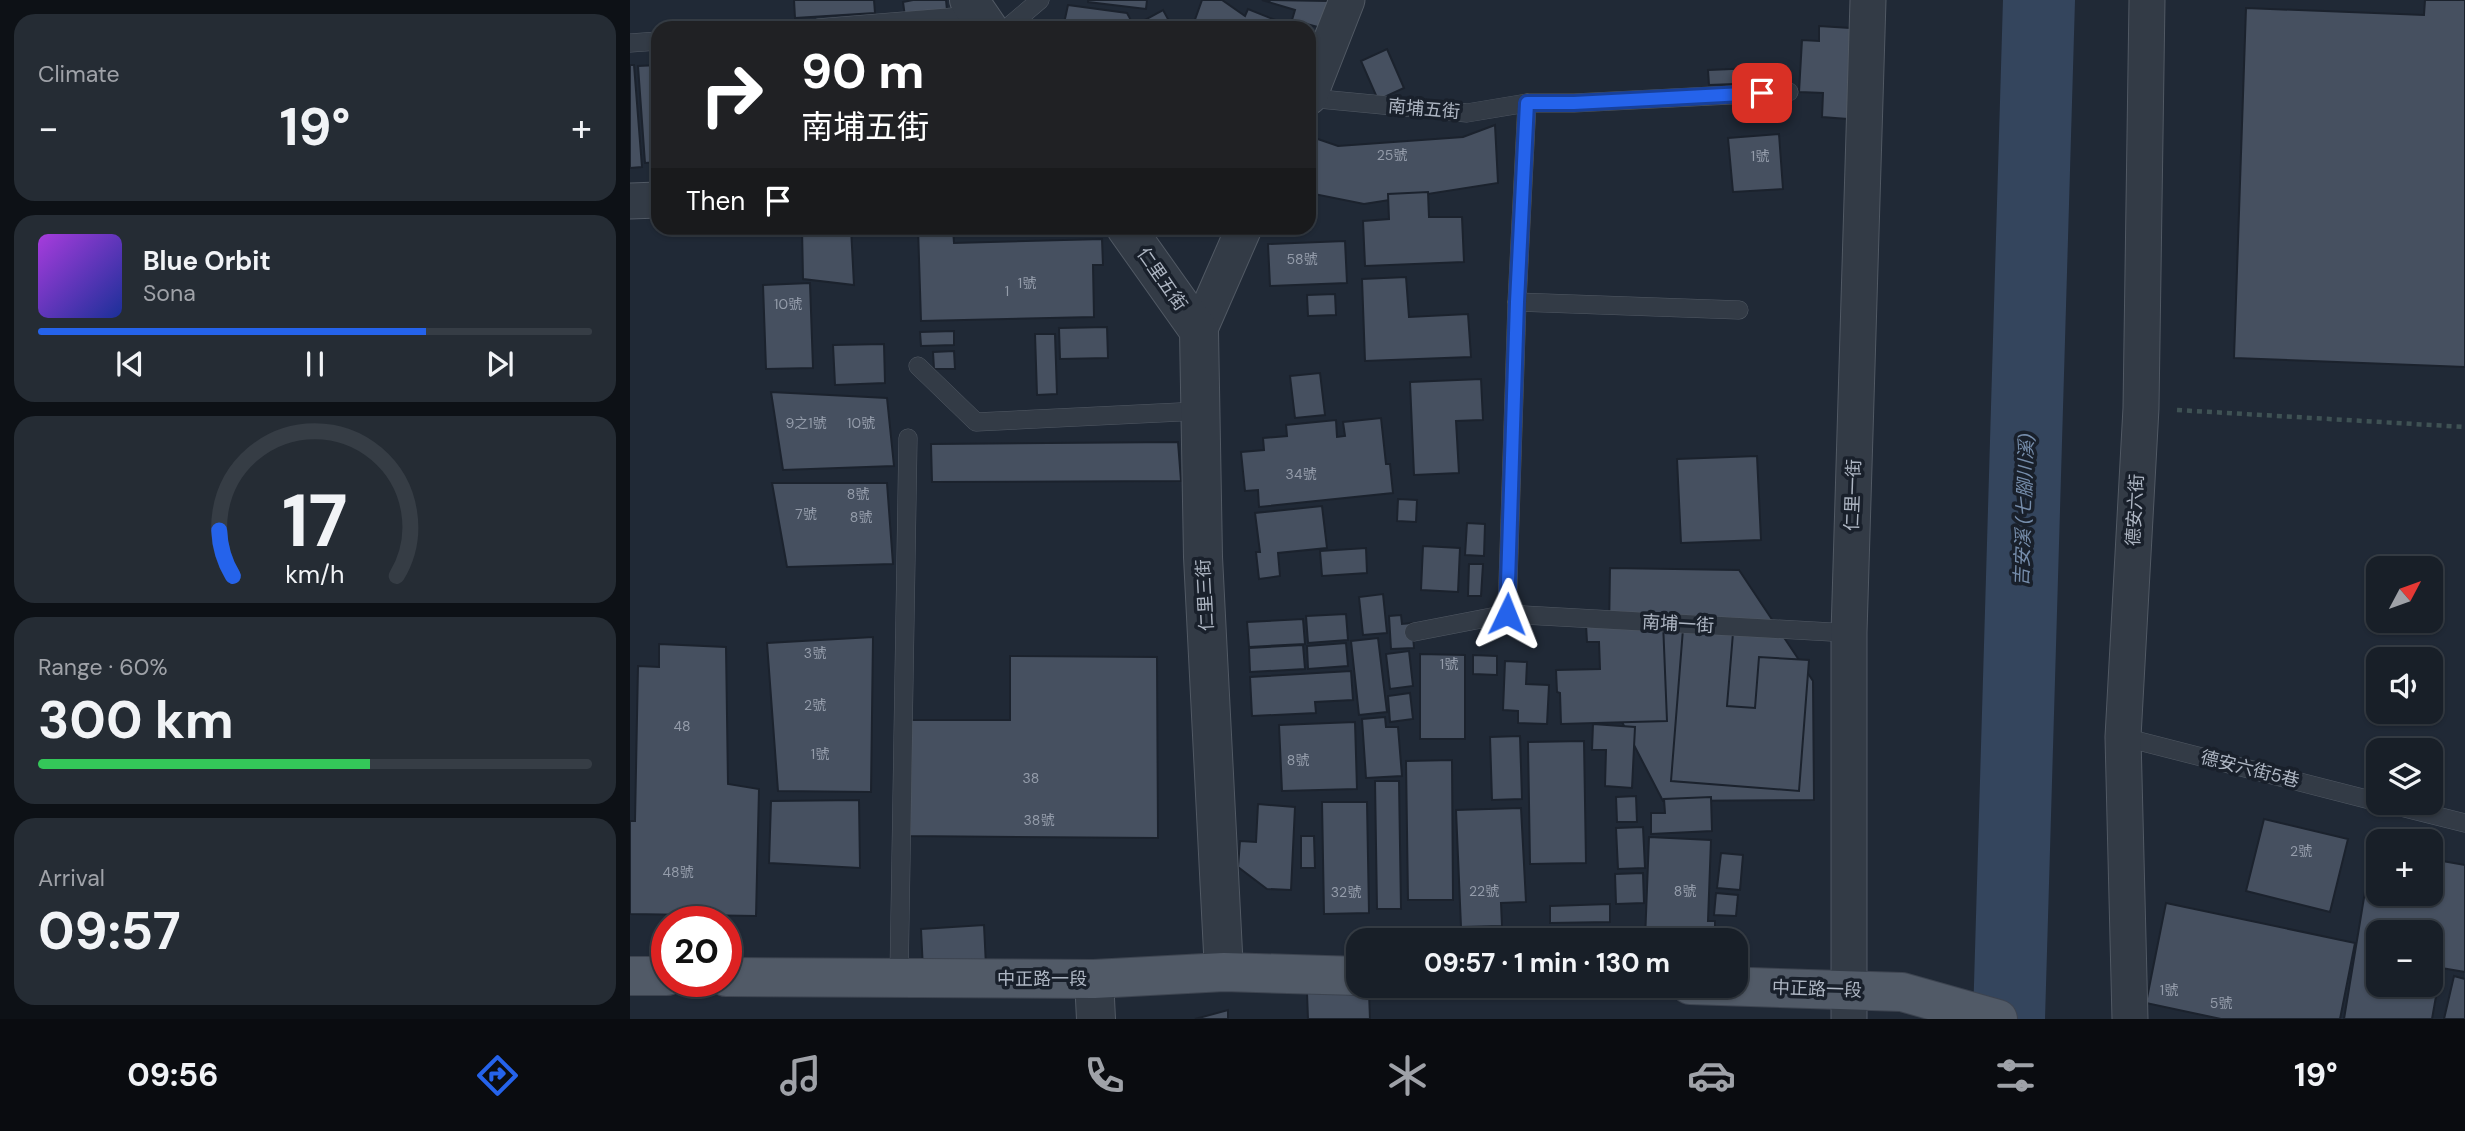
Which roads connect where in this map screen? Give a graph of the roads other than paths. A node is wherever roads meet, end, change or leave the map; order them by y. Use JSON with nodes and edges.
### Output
{"nodes":[{"id":1,"x":1040,"y":0,"type":"edge"},
{"id":2,"x":1347,"y":0,"type":"edge"},
{"id":3,"x":1868,"y":0,"type":"edge"},
{"id":4,"x":2147,"y":0,"type":"edge"},
{"id":5,"x":986,"y":18,"type":"edge"},
{"id":6,"x":936,"y":21,"type":"edge"},
{"id":7,"x":651,"y":42,"type":"edge"},
{"id":8,"x":630,"y":43,"type":"edge"},
{"id":9,"x":1316,"y":79,"type":"edge"},
{"id":10,"x":1789,"y":92,"type":"dead end"},
{"id":11,"x":1316,"y":98,"type":"edge"},
{"id":12,"x":1527,"y":103,"type":"junction"},
{"id":13,"x":630,"y":201,"type":"edge"},
{"id":14,"x":651,"y":201,"type":"edge"},
{"id":15,"x":1131,"y":235,"type":"edge"},
{"id":16,"x":1241,"y":235,"type":"edge"},
{"id":17,"x":1517,"y":302,"type":"junction"},
{"id":18,"x":1739,"y":310,"type":"dead end"},
{"id":19,"x":1199,"y":331,"type":"junction"},
{"id":20,"x":918,"y":366,"type":"dead end"},
{"id":21,"x":1200,"y":411,"type":"junction"},
{"id":22,"x":908,"y":438,"type":"dead end"},
{"id":23,"x":1507,"y":614,"type":"junction"},
{"id":24,"x":1414,"y":632,"type":"dead end"},
{"id":25,"x":1849,"y":634,"type":"junction"},
{"id":26,"x":2123,"y":737,"type":"junction"},
{"id":27,"x":2366,"y":799,"type":"edge"},
{"id":28,"x":2431,"y":815,"type":"edge"},
{"id":29,"x":2465,"y":824,"type":"edge"},
{"id":30,"x":1224,"y":972,"type":"junction"},
{"id":31,"x":630,"y":976,"type":"edge"},
{"id":32,"x":651,"y":976,"type":"edge"},
{"id":33,"x":1346,"y":976,"type":"edge"},
{"id":34,"x":742,"y":977,"type":"edge"},
{"id":35,"x":899,"y":978,"type":"junction"},
{"id":36,"x":1094,"y":979,"type":"junction"},
{"id":37,"x":1748,"y":992,"type":"edge"},
{"id":38,"x":1850,"y":1004,"type":"edge"},
{"id":39,"x":1096,"y":1019,"type":"edge"},
{"id":40,"x":1998,"y":1019,"type":"edge"},
{"id":41,"x":2130,"y":1019,"type":"edge"}],
"edges":[{"from":1,"to":5,"type":"lane"},
{"from":2,"to":9,"type":"street"},
{"from":3,"to":25,"type":"street","name":"仁里一街"},
{"from":4,"to":26,"type":"street","name":"德安六街"},
{"from":5,"to":6,"type":"lane"},
{"from":7,"to":8,"type":"lane"},
{"from":10,"to":12,"type":"lane","name":"南埔五街"},
{"from":11,"to":12,"type":"lane","name":"南埔五街"},
{"from":12,"to":17,"type":"lane"},
{"from":13,"to":14,"type":"street"},
{"from":15,"to":19,"type":"street","name":"仁里五街"},
{"from":16,"to":19,"type":"street","name":"仁里三街"},
{"from":17,"to":18,"type":"lane"},
{"from":17,"to":23,"type":"lane"},
{"from":19,"to":21,"type":"street","name":"仁里三街"},
{"from":20,"to":21,"type":"lane"},
{"from":21,"to":30,"type":"street","name":"仁里三街"},
{"from":22,"to":35,"type":"lane"},
{"from":23,"to":24,"type":"lane","name":"南埔一街"},
{"from":23,"to":25,"type":"lane","name":"南埔一街"},
{"from":25,"to":38,"type":"street","name":"仁里一街"},
{"from":26,"to":27,"type":"lane","name":"德安六街5巷"},
{"from":26,"to":41,"type":"street","name":"德安六街"},
{"from":28,"to":29,"type":"lane"},
{"from":30,"to":33,"type":"main road","name":"中正路一段"},
{"from":30,"to":36,"type":"main road","name":"中正路一段"},
{"from":31,"to":32,"type":"main road"},
{"from":34,"to":35,"type":"main road","name":"中正路一段"},
{"from":35,"to":36,"type":"main road","name":"中正路一段"},
{"from":36,"to":39,"type":"street"},
{"from":37,"to":38,"type":"main road","name":"中正路一段"},
{"from":38,"to":40,"type":"main road","name":"中正路一段"}]}
